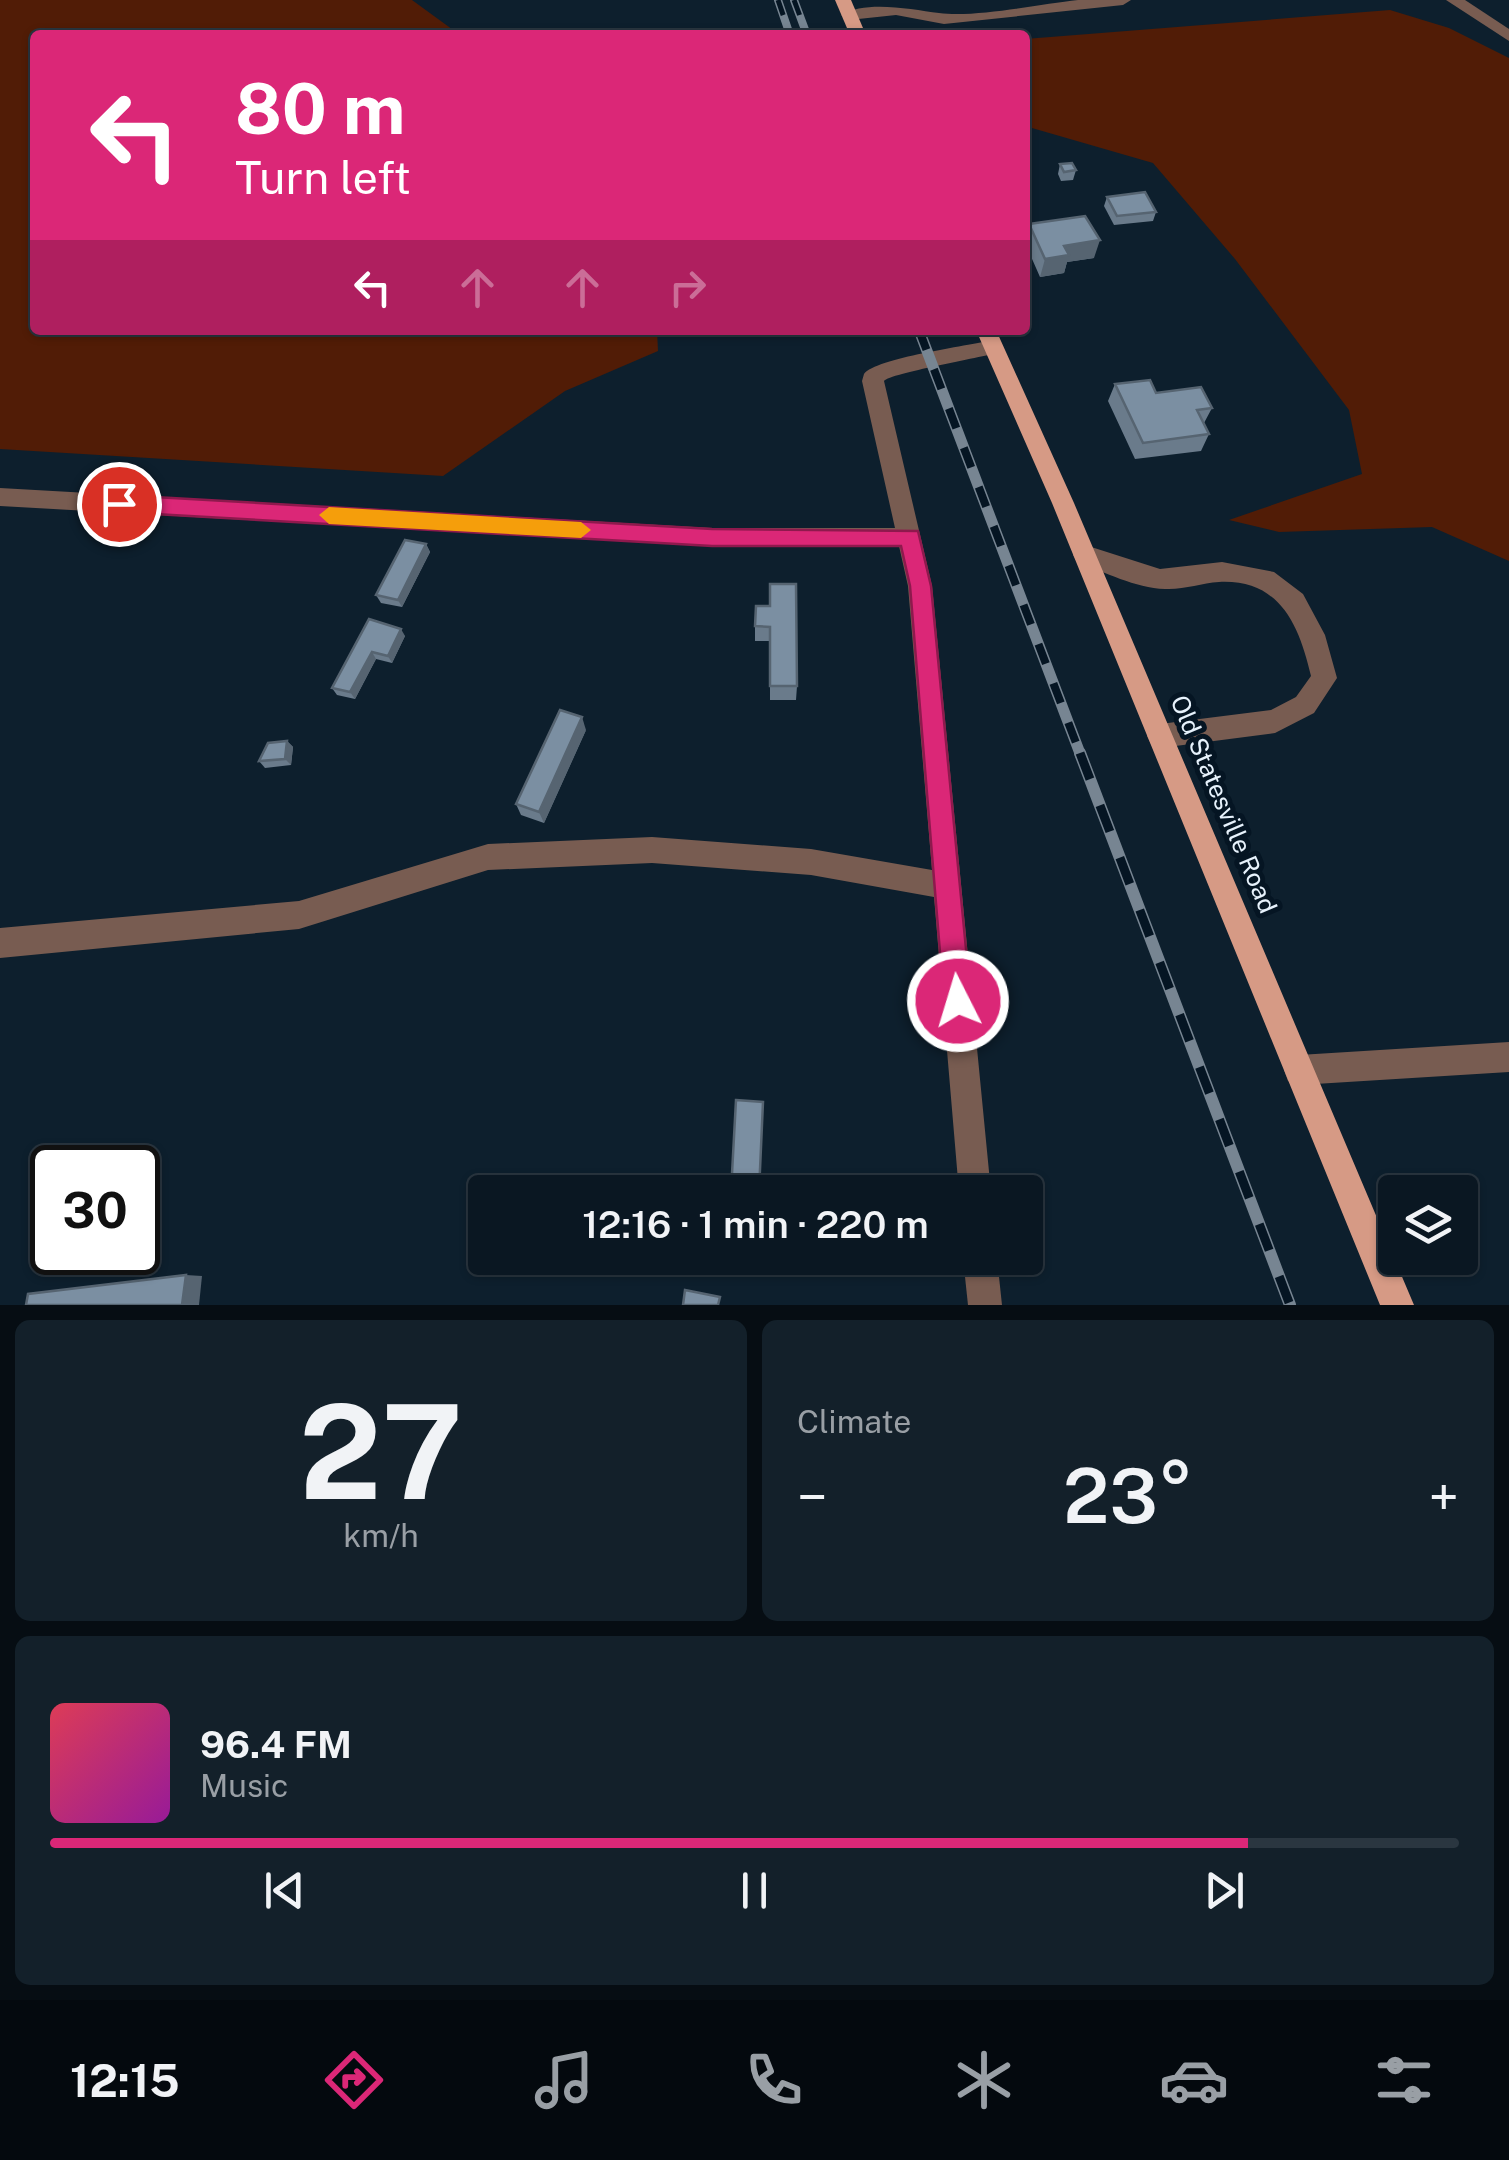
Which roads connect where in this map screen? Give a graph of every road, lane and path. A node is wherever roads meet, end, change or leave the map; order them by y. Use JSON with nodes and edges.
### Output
{"nodes":[{"id":1,"x":917,"y":0,"type":"edge"},
{"id":2,"x":1123,"y":0,"type":"edge"},
{"id":3,"x":1454,"y":0,"type":"edge"},
{"id":4,"x":846,"y":8,"type":"edge"},
{"id":5,"x":896,"y":10,"type":"junction"},
{"id":6,"x":1509,"y":36,"type":"edge"},
{"id":7,"x":990,"y":338,"type":"edge"},
{"id":8,"x":0,"y":496,"type":"edge"},
{"id":9,"x":910,"y":537,"type":"junction"},
{"id":10,"x":1085,"y":556,"type":"junction"},
{"id":11,"x":1160,"y":736,"type":"junction"},
{"id":12,"x":947,"y":886,"type":"junction"},
{"id":13,"x":0,"y":943,"type":"edge"},
{"id":14,"x":1509,"y":1057,"type":"edge"},
{"id":15,"x":1299,"y":1070,"type":"junction"},
{"id":16,"x":972,"y":1175,"type":"edge"},
{"id":17,"x":982,"y":1275,"type":"edge"},
{"id":18,"x":985,"y":1305,"type":"edge"},
{"id":19,"x":1397,"y":1305,"type":"edge"}],
"edges":[{"from":1,"to":5,"type":"street"},
{"from":2,"to":5,"type":"street"},
{"from":3,"to":6,"type":"street"},
{"from":4,"to":5,"type":"street"},
{"from":7,"to":9,"type":"street"},
{"from":7,"to":10,"type":"main road","name":"Old Statesville Road"},
{"from":8,"to":9,"type":"street"},
{"from":9,"to":12,"type":"street"},
{"from":10,"to":11,"type":"main road","name":"Old Statesville Road"},
{"from":10,"to":11,"type":"street"},
{"from":11,"to":15,"type":"main road","name":"Old Statesville Road"},
{"from":12,"to":13,"type":"street"},
{"from":12,"to":16,"type":"street"},
{"from":14,"to":15,"type":"street"},
{"from":15,"to":19,"type":"main road","name":"Old Statesville Road"},
{"from":17,"to":18,"type":"street"}]}
